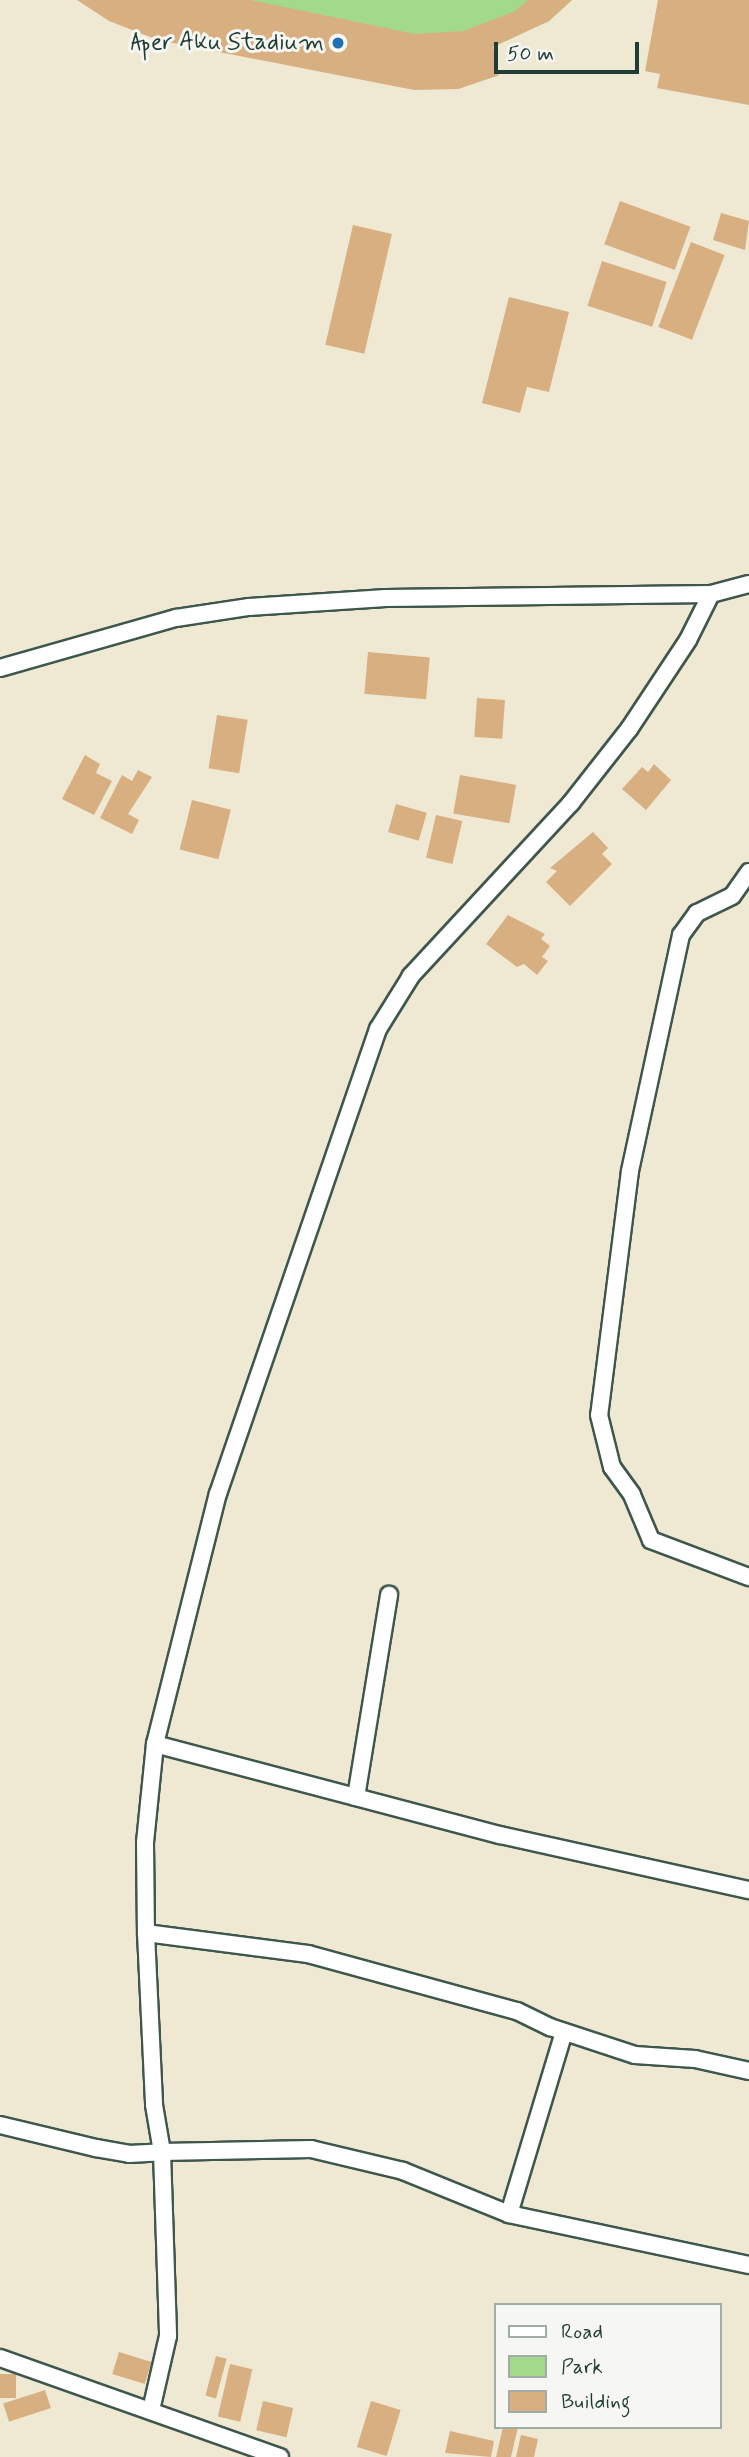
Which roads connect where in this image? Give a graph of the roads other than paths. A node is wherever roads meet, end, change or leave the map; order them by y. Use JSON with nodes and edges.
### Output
{"nodes":[{"id":1,"x":749,"y":584,"type":"edge"},
{"id":2,"x":711,"y":594,"type":"junction"},
{"id":3,"x":0,"y":668,"type":"edge"},
{"id":4,"x":748,"y":879,"type":"edge"},
{"id":5,"x":749,"y":1577,"type":"edge"},
{"id":6,"x":390,"y":1595,"type":"dead end"},
{"id":7,"x":155,"y":1744,"type":"junction"},
{"id":8,"x":356,"y":1797,"type":"junction"},
{"id":9,"x":749,"y":1890,"type":"edge"},
{"id":10,"x":146,"y":1933,"type":"junction"},
{"id":11,"x":564,"y":2032,"type":"junction"},
{"id":12,"x":749,"y":2071,"type":"edge"},
{"id":13,"x":0,"y":2125,"type":"edge"},
{"id":14,"x":162,"y":2152,"type":"junction"},
{"id":15,"x":509,"y":2214,"type":"junction"},
{"id":16,"x":749,"y":2265,"type":"edge"},
{"id":17,"x":0,"y":2358,"type":"edge"},
{"id":18,"x":151,"y":2410,"type":"junction"},
{"id":19,"x":280,"y":2457,"type":"edge"}],
"edges":[{"from":1,"to":2,"type":"street"},
{"from":2,"to":3,"type":"street"},
{"from":2,"to":7,"type":"street"},
{"from":4,"to":5,"type":"street"},
{"from":6,"to":8,"type":"street"},
{"from":7,"to":8,"type":"street"},
{"from":7,"to":10,"type":"street"},
{"from":8,"to":9,"type":"street"},
{"from":10,"to":11,"type":"street"},
{"from":10,"to":14,"type":"street"},
{"from":11,"to":12,"type":"street"},
{"from":11,"to":15,"type":"street"},
{"from":13,"to":14,"type":"street"},
{"from":14,"to":15,"type":"street"},
{"from":14,"to":18,"type":"street"},
{"from":15,"to":16,"type":"street"},
{"from":17,"to":18,"type":"street"},
{"from":18,"to":19,"type":"street"}]}
